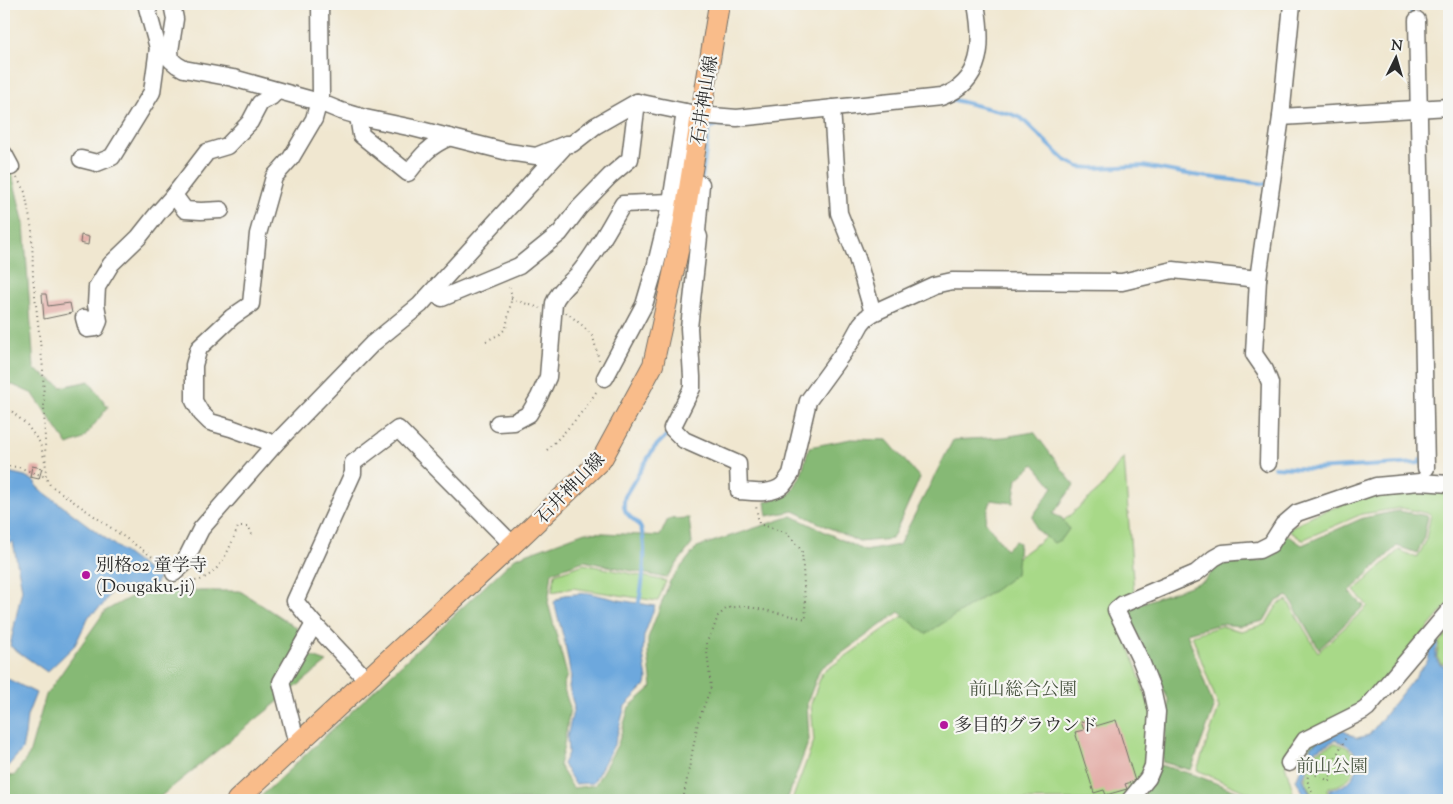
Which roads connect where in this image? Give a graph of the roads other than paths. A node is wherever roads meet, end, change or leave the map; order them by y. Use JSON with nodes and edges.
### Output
{"nodes":[{"id":1,"x":146,"y":4,"type":"edge"},
{"id":2,"x":172,"y":4,"type":"edge"},
{"id":3,"x":320,"y":4,"type":"edge"},
{"id":4,"x":720,"y":4,"type":"edge"},
{"id":5,"x":976,"y":4,"type":"edge"},
{"id":6,"x":1292,"y":4,"type":"edge"},
{"id":7,"x":1417,"y":20,"type":"dead end"},
{"id":8,"x":164,"y":49,"type":"junction"},
{"id":9,"x":277,"y":91,"type":"junction"},
{"id":10,"x":319,"y":102,"type":"junction"},
{"id":11,"x":637,"y":102,"type":"junction"},
{"id":12,"x":1449,"y":107,"type":"edge"},
{"id":13,"x":1413,"y":110,"type":"junction"},
{"id":14,"x":833,"y":112,"type":"junction"},
{"id":15,"x":693,"y":114,"type":"junction"},
{"id":16,"x":358,"y":116,"type":"junction"},
{"id":17,"x":1281,"y":118,"type":"junction"},
{"id":18,"x":450,"y":138,"type":"junction"},
{"id":19,"x":566,"y":144,"type":"junction"},
{"id":20,"x":81,"y":159,"type":"dead end"},
{"id":21,"x":690,"y":182,"type":"junction"},
{"id":22,"x":174,"y":196,"type":"junction"},
{"id":23,"x":671,"y":202,"type":"junction"},
{"id":24,"x":221,"y":210,"type":"dead end"},
{"id":25,"x":1258,"y":279,"type":"junction"},
{"id":26,"x":433,"y":291,"type":"junction"},
{"id":27,"x":873,"y":313,"type":"junction"},
{"id":28,"x":84,"y":318,"type":"dead end"},
{"id":29,"x":605,"y":378,"type":"road end"},
{"id":30,"x":498,"y":423,"type":"dead end"},
{"id":31,"x":275,"y":444,"type":"junction"},
{"id":32,"x":1268,"y":463,"type":"dead end"},
{"id":33,"x":1420,"y":464,"type":"dead end"},
{"id":34,"x":1449,"y":484,"type":"edge"},
{"id":35,"x":513,"y":545,"type":"junction"},
{"id":36,"x":174,"y":573,"type":"road end"},
{"id":37,"x":1449,"y":611,"type":"edge"},
{"id":38,"x":314,"y":624,"type":"junction"},
{"id":39,"x":367,"y":680,"type":"junction"},
{"id":40,"x":297,"y":744,"type":"junction"},
{"id":41,"x":1289,"y":763,"type":"dead end"},
{"id":42,"x":237,"y":800,"type":"edge"},
{"id":43,"x":1130,"y":800,"type":"edge"}],
"edges":[{"from":1,"to":8,"type":"street"},
{"from":2,"to":8,"type":"street"},
{"from":3,"to":10,"type":"street"},
{"from":4,"to":15,"type":"main road","name":"石井神山線"},
{"from":5,"to":14,"type":"street"},
{"from":6,"to":17,"type":"street"},
{"from":7,"to":13,"type":"street"},
{"from":8,"to":9,"type":"street"},
{"from":8,"to":20,"type":"street"},
{"from":9,"to":10,"type":"street"},
{"from":9,"to":22,"type":"street"},
{"from":10,"to":16,"type":"street"},
{"from":10,"to":31,"type":"street"},
{"from":11,"to":15,"type":"street"},
{"from":11,"to":19,"type":"street"},
{"from":11,"to":26,"type":"street"},
{"from":12,"to":13,"type":"street"},
{"from":13,"to":17,"type":"street"},
{"from":13,"to":33,"type":"street"},
{"from":14,"to":15,"type":"street"},
{"from":14,"to":27,"type":"street"},
{"from":15,"to":21,"type":"main road","name":"石井神山線"},
{"from":15,"to":23,"type":"street"},
{"from":16,"to":18,"type":"street"},
{"from":16,"to":18,"type":"street"},
{"from":17,"to":25,"type":"street"},
{"from":18,"to":19,"type":"street"},
{"from":19,"to":26,"type":"street"},
{"from":21,"to":27,"type":"street"},
{"from":21,"to":35,"type":"main road","name":"石井神山線"},
{"from":22,"to":24,"type":"street"},
{"from":22,"to":28,"type":"street"},
{"from":23,"to":29,"type":"street"},
{"from":23,"to":30,"type":"street"},
{"from":25,"to":27,"type":"street"},
{"from":25,"to":32,"type":"street"},
{"from":26,"to":31,"type":"street"},
{"from":31,"to":36,"type":"street"},
{"from":34,"to":43,"type":"street"},
{"from":35,"to":38,"type":"street"},
{"from":35,"to":39,"type":"main road","name":"石井神山線"},
{"from":37,"to":41,"type":"street"},
{"from":38,"to":39,"type":"street"},
{"from":38,"to":40,"type":"street"},
{"from":39,"to":40,"type":"main road","name":"石井神山線"},
{"from":40,"to":42,"type":"main road","name":"石井神山線"}]}
